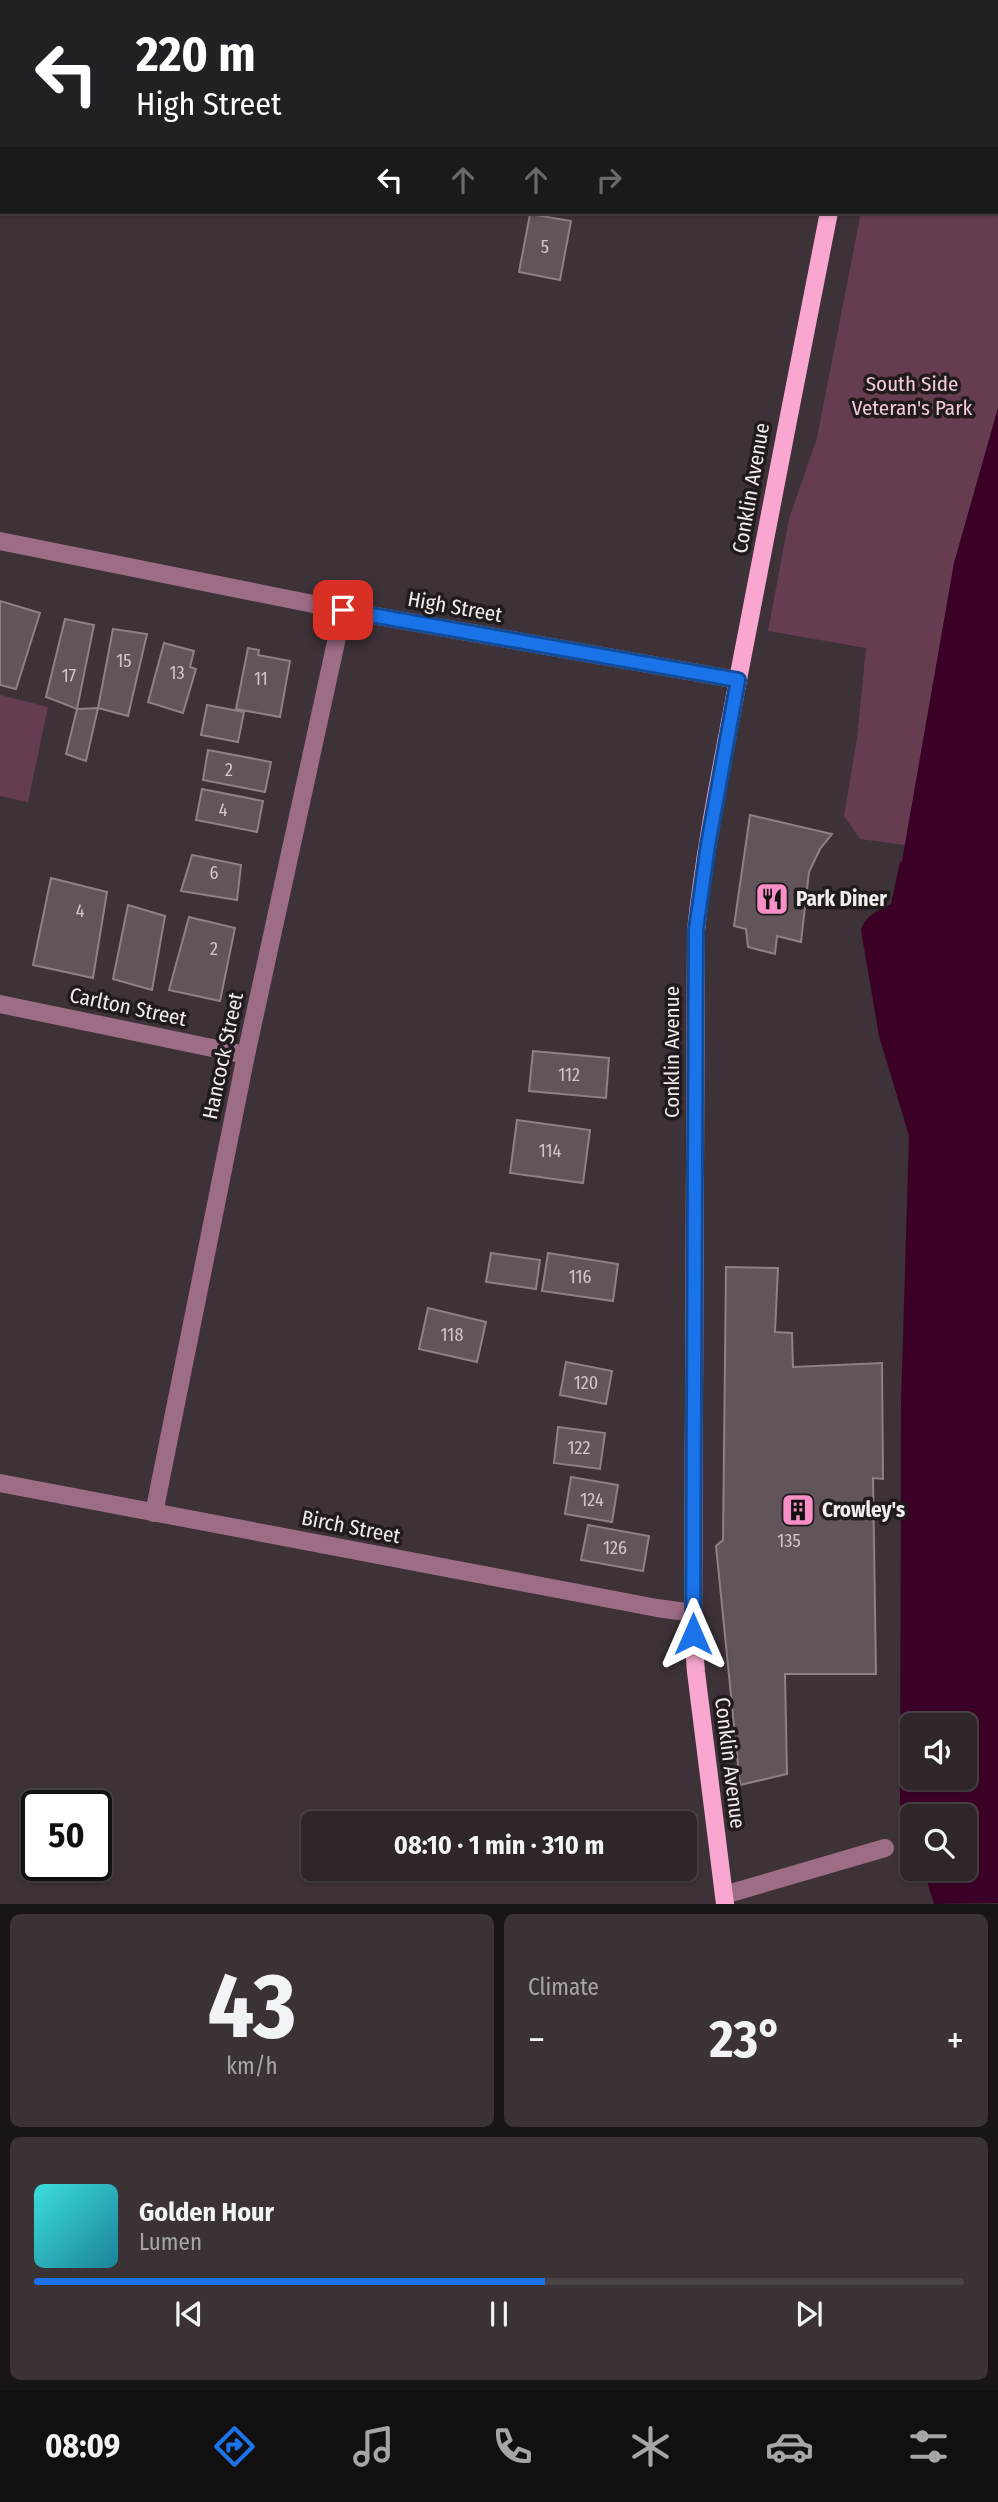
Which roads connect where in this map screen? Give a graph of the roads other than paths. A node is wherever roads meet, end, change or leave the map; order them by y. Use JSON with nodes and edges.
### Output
{"nodes":[{"id":1,"x":829,"y":214,"type":"edge"},
{"id":2,"x":0,"y":541,"type":"edge"},
{"id":3,"x":343,"y":610,"type":"junction"},
{"id":4,"x":738,"y":680,"type":"junction"},
{"id":5,"x":0,"y":1004,"type":"edge"},
{"id":6,"x":246,"y":1055,"type":"junction"},
{"id":7,"x":0,"y":1483,"type":"edge"},
{"id":8,"x":154,"y":1513,"type":"junction"},
{"id":9,"x":693,"y":1613,"type":"junction"},
{"id":10,"x":885,"y":1848,"type":"dead end"},
{"id":11,"x":725,"y":1899,"type":"edge"}],
"edges":[{"from":1,"to":4,"type":"main road","name":"Conklin Avenue"},
{"from":2,"to":3,"type":"street","name":"High Street"},
{"from":3,"to":4,"type":"street","name":"High Street"},
{"from":3,"to":6,"type":"street","name":"Hancock Street"},
{"from":4,"to":9,"type":"main road","name":"Conklin Avenue"},
{"from":5,"to":6,"type":"street","name":"Carlton Street"},
{"from":6,"to":8,"type":"street","name":"Hancock Street"},
{"from":7,"to":8,"type":"street","name":"Birch Street"},
{"from":8,"to":9,"type":"street","name":"Birch Street"},
{"from":9,"to":11,"type":"main road","name":"Conklin Avenue"},
{"from":10,"to":11,"type":"street"}]}
